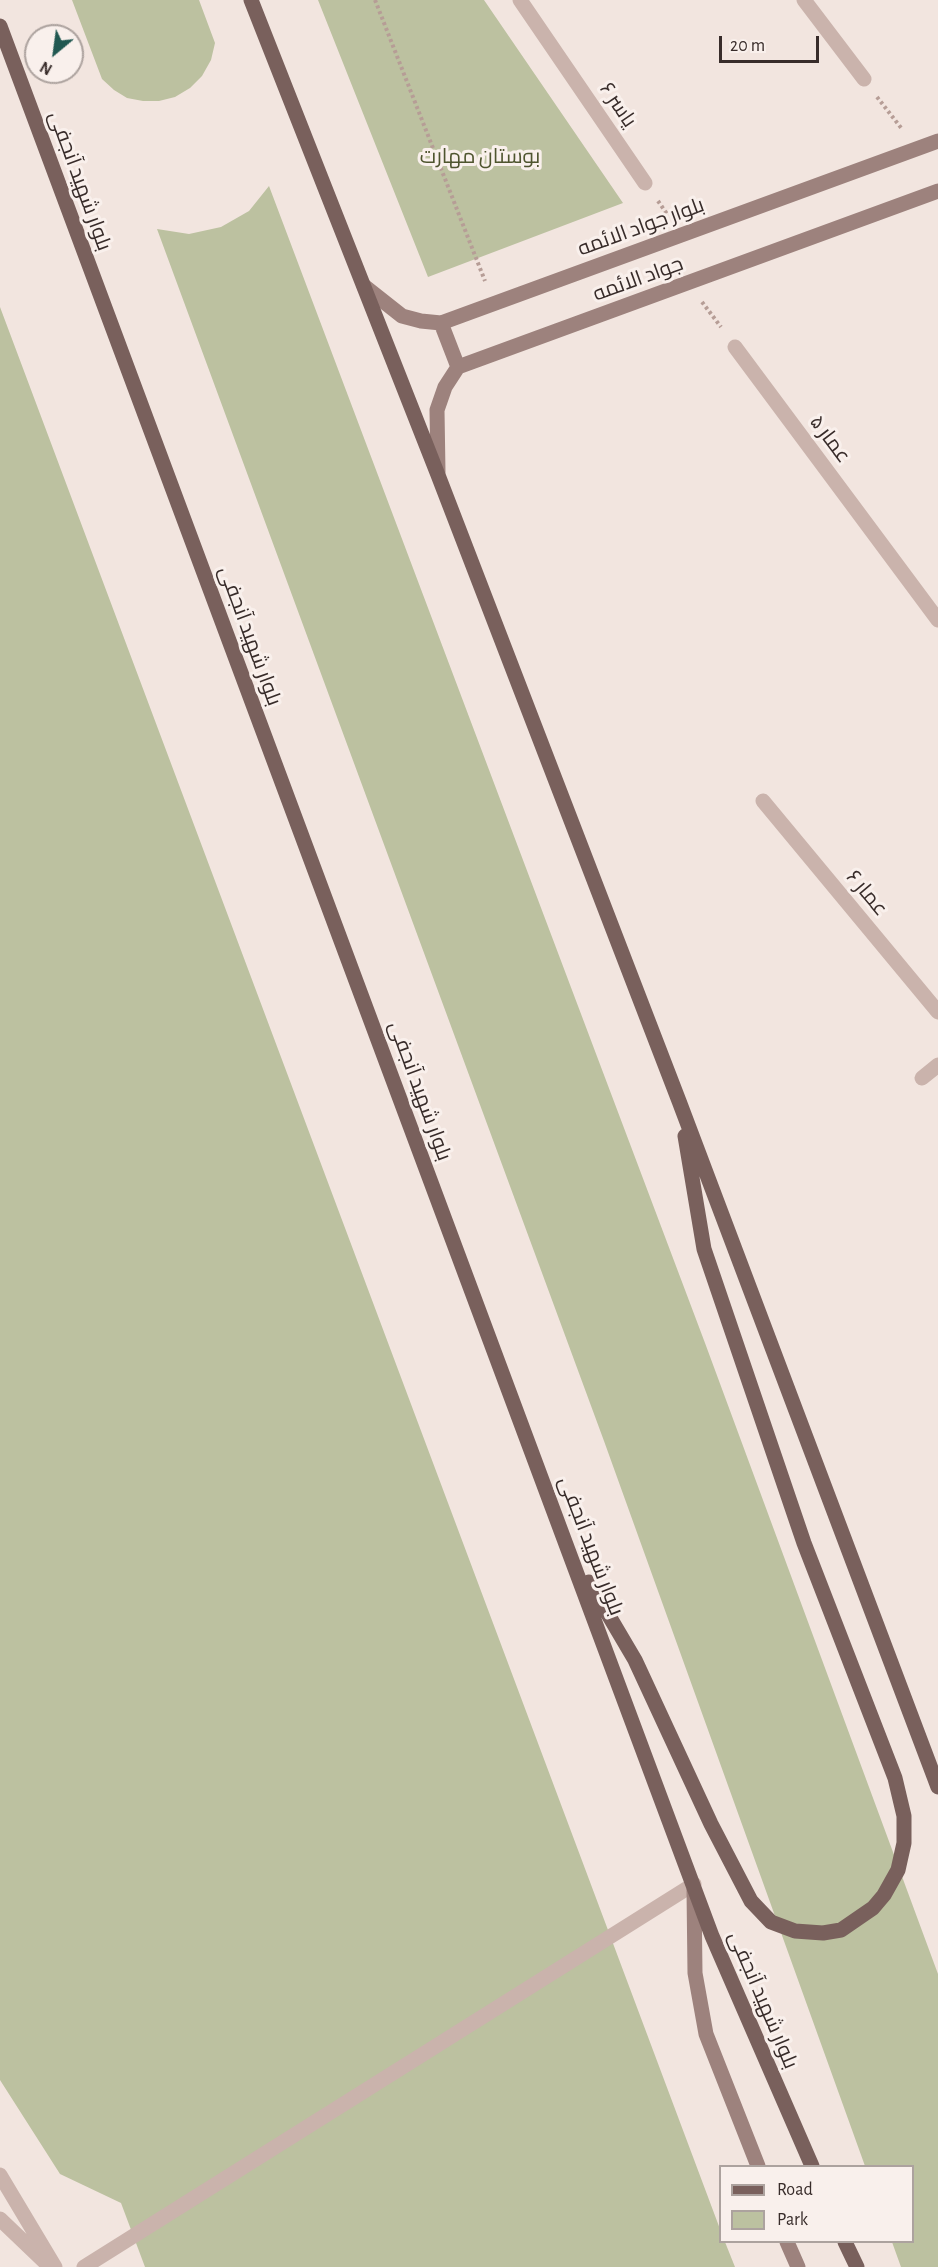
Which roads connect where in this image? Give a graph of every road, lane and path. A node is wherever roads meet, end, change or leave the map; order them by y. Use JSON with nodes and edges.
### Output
{"nodes":[{"id":1,"x":251,"y":0,"type":"edge"},
{"id":2,"x":375,"y":0,"type":"edge"},
{"id":3,"x":520,"y":0,"type":"edge"},
{"id":4,"x":804,"y":0,"type":"edge"},
{"id":5,"x":0,"y":26,"type":"edge"},
{"id":6,"x":864,"y":79,"type":"joint"},
{"id":7,"x":938,"y":141,"type":"edge"},
{"id":8,"x":917,"y":148,"type":"junction"},
{"id":9,"x":645,"y":183,"type":"joint"},
{"id":10,"x":938,"y":191,"type":"edge"},
{"id":11,"x":681,"y":235,"type":"junction"},
{"id":12,"x":688,"y":282,"type":"junction"},
{"id":13,"x":364,"y":286,"type":"junction"},
{"id":14,"x":494,"y":304,"type":"junction"},
{"id":15,"x":441,"y":323,"type":"junction"},
{"id":16,"x":735,"y":347,"type":"joint"},
{"id":17,"x":458,"y":367,"type":"junction"},
{"id":18,"x":438,"y":475,"type":"junction"},
{"id":19,"x":938,"y":620,"type":"edge"},
{"id":20,"x":763,"y":801,"type":"dead end"},
{"id":21,"x":938,"y":1012,"type":"edge"},
{"id":22,"x":938,"y":1065,"type":"edge"},
{"id":23,"x":921,"y":1078,"type":"dead end"},
{"id":24,"x":679,"y":1101,"type":"junction"},
{"id":25,"x":569,"y":1549,"type":"junction"},
{"id":26,"x":934,"y":1759,"type":"edge"},
{"id":27,"x":938,"y":1787,"type":"edge"},
{"id":28,"x":694,"y":1884,"type":"junction"},
{"id":29,"x":758,"y":2165,"type":"edge"},
{"id":30,"x":812,"y":2165,"type":"edge"},
{"id":31,"x":0,"y":2175,"type":"edge"},
{"id":32,"x":0,"y":2219,"type":"edge"},
{"id":33,"x":788,"y":2243,"type":"edge"},
{"id":34,"x":846,"y":2243,"type":"edge"},
{"id":35,"x":50,"y":2267,"type":"edge"},
{"id":36,"x":55,"y":2267,"type":"edge"},
{"id":37,"x":84,"y":2267,"type":"edge"},
{"id":38,"x":798,"y":2267,"type":"edge"},
{"id":39,"x":857,"y":2267,"type":"edge"}],
"edges":[{"from":1,"to":13,"type":"main road"},
{"from":2,"to":14,"type":"path"},
{"from":3,"to":9,"type":"street","name":"یاسر ۶"},
{"from":4,"to":6,"type":"street"},
{"from":5,"to":25,"type":"main road","name":"بلوار شهید آنجفی"},
{"from":6,"to":8,"type":"path"},
{"from":7,"to":8,"type":"main road","name":"بلوار جواد الائمه"},
{"from":8,"to":11,"type":"main road","name":"بلوار جواد الائمه"},
{"from":9,"to":11,"type":"path"},
{"from":10,"to":12,"type":"main road","name":"جواد الائمه"},
{"from":11,"to":14,"type":"main road","name":"بلوار جواد الائمه"},
{"from":12,"to":16,"type":"path"},
{"from":12,"to":17,"type":"main road","name":"جواد الائمه"},
{"from":13,"to":15,"type":"main road","name":"بلوار جواد الائمه"},
{"from":13,"to":18,"type":"main road"},
{"from":14,"to":15,"type":"main road","name":"بلوار جواد الائمه"},
{"from":15,"to":17,"type":"main road"},
{"from":16,"to":19,"type":"street","name":"عمار ۵"},
{"from":17,"to":18,"type":"main road"},
{"from":18,"to":24,"type":"main road"},
{"from":20,"to":21,"type":"street","name":"عمار ۶"},
{"from":22,"to":23,"type":"street"},
{"from":24,"to":25,"type":"main road"},
{"from":24,"to":26,"type":"main road"},
{"from":25,"to":28,"type":"main road","name":"بلوار شهید آنجفی"},
{"from":26,"to":27,"type":"main road"},
{"from":28,"to":29,"type":"main road"},
{"from":28,"to":30,"type":"main road","name":"بلوار شهید آنجفی"},
{"from":28,"to":37,"type":"street"},
{"from":31,"to":36,"type":"street"},
{"from":32,"to":35,"type":"street"},
{"from":33,"to":38,"type":"main road"},
{"from":34,"to":39,"type":"main road"}]}
